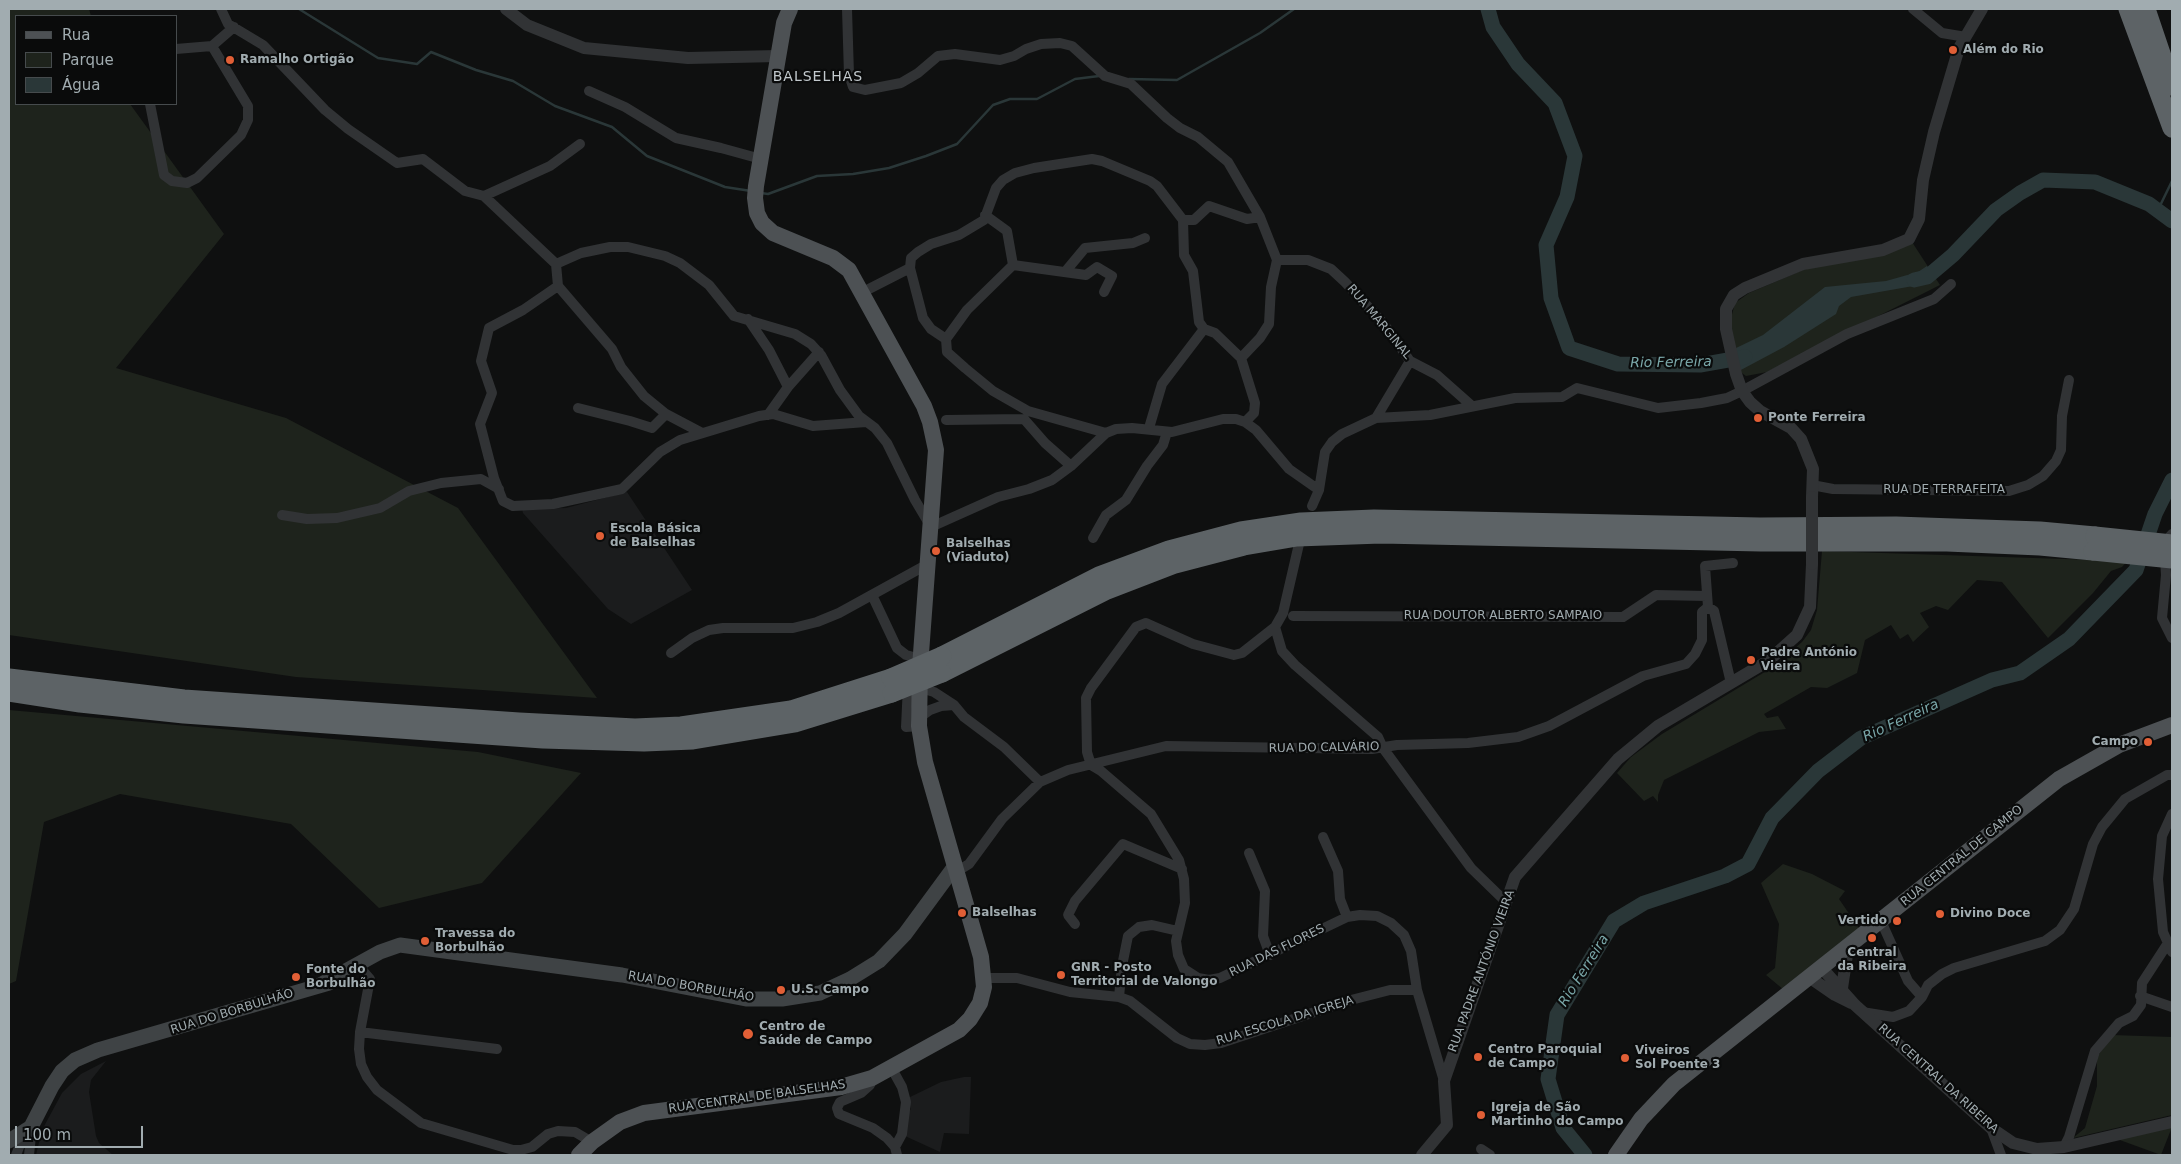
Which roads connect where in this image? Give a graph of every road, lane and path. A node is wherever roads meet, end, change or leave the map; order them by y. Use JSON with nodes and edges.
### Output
{"nodes":[{"id":1,"x":220,"y":9,"type":"edge"},
{"id":2,"x":506,"y":9,"type":"edge"},
{"id":3,"x":790,"y":9,"type":"edge"},
{"id":4,"x":847,"y":9,"type":"edge"},
{"id":5,"x":1914,"y":9,"type":"edge"},
{"id":6,"x":1982,"y":9,"type":"edge"},
{"id":7,"x":2128,"y":9,"type":"edge"},
{"id":8,"x":2146,"y":9,"type":"edge"},
{"id":9,"x":234,"y":27,"type":"junction"},
{"id":10,"x":1966,"y":38,"type":"junction"},
{"id":11,"x":212,"y":46,"type":"junction"},
{"id":12,"x":178,"y":49,"type":"edge"},
{"id":13,"x":778,"y":56,"type":"junction"},
{"id":14,"x":2172,"y":86,"type":"edge"},
{"id":15,"x":589,"y":91,"type":"dead end"},
{"id":16,"x":150,"y":105,"type":"edge"},
{"id":17,"x":2172,"y":128,"type":"edge"},
{"id":18,"x":580,"y":144,"type":"dead end"},
{"id":19,"x":761,"y":159,"type":"junction"},
{"id":20,"x":484,"y":196,"type":"junction"},
{"id":21,"x":985,"y":215,"type":"junction"},
{"id":22,"x":1260,"y":217,"type":"junction"},
{"id":23,"x":1182,"y":220,"type":"junction"},
{"id":24,"x":1145,"y":238,"type":"dead end"},
{"id":25,"x":1277,"y":260,"type":"junction"},
{"id":26,"x":556,"y":264,"type":"junction"},
{"id":27,"x":1013,"y":265,"type":"junction"},
{"id":28,"x":910,"y":268,"type":"junction"},
{"id":29,"x":1065,"y":272,"type":"junction"},
{"id":30,"x":1951,"y":284,"type":"dead end"},
{"id":31,"x":558,"y":286,"type":"junction"},
{"id":32,"x":1104,"y":292,"type":"dead end"},
{"id":33,"x":861,"y":293,"type":"junction"},
{"id":34,"x":748,"y":319,"type":"junction"},
{"id":35,"x":1204,"y":329,"type":"junction"},
{"id":36,"x":946,"y":340,"type":"junction"},
{"id":37,"x":819,"y":352,"type":"junction"},
{"id":38,"x":1241,"y":358,"type":"junction"},
{"id":39,"x":1410,"y":361,"type":"junction"},
{"id":40,"x":2069,"y":380,"type":"dead end"},
{"id":41,"x":788,"y":387,"type":"junction"},
{"id":42,"x":1742,"y":391,"type":"junction"},
{"id":43,"x":1472,"y":406,"type":"junction"},
{"id":44,"x":578,"y":408,"type":"dead end"},
{"id":45,"x":666,"y":414,"type":"junction"},
{"id":46,"x":768,"y":415,"type":"junction"},
{"id":47,"x":1026,"y":415,"type":"junction"},
{"id":48,"x":1376,"y":418,"type":"junction"},
{"id":49,"x":946,"y":420,"type":"dead end"},
{"id":50,"x":866,"y":422,"type":"junction"},
{"id":51,"x":1245,"y":422,"type":"junction"},
{"id":52,"x":1149,"y":428,"type":"junction"},
{"id":53,"x":1167,"y":432,"type":"junction"},
{"id":54,"x":702,"y":433,"type":"junction"},
{"id":55,"x":1106,"y":433,"type":"junction"},
{"id":56,"x":1071,"y":466,"type":"junction"},
{"id":57,"x":499,"y":490,"type":"junction"},
{"id":58,"x":1319,"y":490,"type":"junction"},
{"id":59,"x":1812,"y":491,"type":"junction"},
{"id":60,"x":1312,"y":506,"type":"dead end"},
{"id":61,"x":282,"y":515,"type":"dead end"},
{"id":62,"x":931,"y":527,"type":"junction"},
{"id":63,"x":2172,"y":534,"type":"edge"},
{"id":64,"x":1093,"y":538,"type":"dead end"},
{"id":65,"x":2094,"y":543,"type":"junction"},
{"id":66,"x":1299,"y":544,"type":"dead end"},
{"id":67,"x":2172,"y":544,"type":"edge"},
{"id":68,"x":2172,"y":559,"type":"edge"},
{"id":69,"x":1733,"y":563,"type":"dead end"},
{"id":70,"x":928,"y":564,"type":"junction"},
{"id":71,"x":872,"y":595,"type":"junction"},
{"id":72,"x":1707,"y":596,"type":"junction"},
{"id":73,"x":1708,"y":607,"type":"junction"},
{"id":74,"x":1293,"y":616,"type":"dead end"},
{"id":75,"x":1275,"y":627,"type":"junction"},
{"id":76,"x":2172,"y":638,"type":"edge"},
{"id":77,"x":671,"y":653,"type":"dead end"},
{"id":78,"x":915,"y":658,"type":"junction"},
{"id":79,"x":9,"y":678,"type":"edge"},
{"id":80,"x":1730,"y":683,"type":"junction"},
{"id":81,"x":892,"y":685,"type":"junction"},
{"id":82,"x":9,"y":692,"type":"edge"},
{"id":83,"x":919,"y":692,"type":"junction"},
{"id":84,"x":954,"y":705,"type":"junction"},
{"id":85,"x":914,"y":724,"type":"junction"},
{"id":86,"x":2172,"y":724,"type":"edge"},
{"id":87,"x":1383,"y":748,"type":"junction"},
{"id":88,"x":1091,"y":765,"type":"junction"},
{"id":89,"x":2172,"y":775,"type":"edge"},
{"id":90,"x":1040,"y":782,"type":"junction"},
{"id":91,"x":2172,"y":814,"type":"edge"},
{"id":92,"x":1323,"y":837,"type":"dead end"},
{"id":93,"x":1249,"y":854,"type":"dead end"},
{"id":94,"x":1182,"y":869,"type":"junction"},
{"id":95,"x":958,"y":878,"type":"junction"},
{"id":96,"x":938,"y":893,"type":"junction"},
{"id":97,"x":1507,"y":903,"type":"junction"},
{"id":98,"x":1347,"y":917,"type":"junction"},
{"id":99,"x":1881,"y":921,"type":"junction"},
{"id":100,"x":1075,"y":924,"type":"dead end"},
{"id":101,"x":1178,"y":931,"type":"junction"},
{"id":102,"x":413,"y":946,"type":"junction"},
{"id":103,"x":1848,"y":948,"type":"junction"},
{"id":104,"x":2170,"y":948,"type":"edge"},
{"id":105,"x":1270,"y":955,"type":"junction"},
{"id":106,"x":360,"y":967,"type":"junction"},
{"id":107,"x":1815,"y":972,"type":"junction"},
{"id":108,"x":984,"y":978,"type":"junction"},
{"id":109,"x":1842,"y":988,"type":"junction"},
{"id":110,"x":1417,"y":990,"type":"junction"},
{"id":111,"x":2140,"y":996,"type":"junction"},
{"id":112,"x":1120,"y":997,"type":"junction"},
{"id":113,"x":1922,"y":997,"type":"junction"},
{"id":114,"x":2172,"y":1007,"type":"edge"},
{"id":115,"x":1859,"y":1008,"type":"junction"},
{"id":116,"x":360,"y":1032,"type":"junction"},
{"id":117,"x":498,"y":1049,"type":"dead end"},
{"id":118,"x":891,"y":1067,"type":"junction"},
{"id":119,"x":872,"y":1078,"type":"junction"},
{"id":120,"x":1444,"y":1081,"type":"junction"},
{"id":121,"x":2172,"y":1122,"type":"edge"},
{"id":122,"x":1991,"y":1128,"type":"junction"},
{"id":123,"x":592,"y":1142,"type":"junction"},
{"id":124,"x":2064,"y":1147,"type":"junction"},
{"id":125,"x":17,"y":1149,"type":"edge"},
{"id":126,"x":896,"y":1151,"type":"edge"},
{"id":127,"x":522,"y":1153,"type":"edge"},
{"id":128,"x":1616,"y":1154,"type":"edge"},
{"id":129,"x":579,"y":1155,"type":"edge"},
{"id":130,"x":1422,"y":1155,"type":"edge"},
{"id":131,"x":2001,"y":1155,"type":"edge"}],
"edges":[{"from":1,"to":9,"type":"street"},
{"from":2,"to":13,"type":"street"},
{"from":3,"to":13,"type":"main road","name":"RUA CENTRAL DE BALSELHAS"},
{"from":4,"to":22,"type":"street"},
{"from":5,"to":10,"type":"street"},
{"from":6,"to":10,"type":"street"},
{"from":7,"to":17,"type":"highway"},
{"from":8,"to":14,"type":"highway"},
{"from":9,"to":11,"type":"street"},
{"from":9,"to":20,"type":"street"},
{"from":10,"to":42,"type":"street","name":"RUA PADRE ANTÓNIO VIEIRA"},
{"from":11,"to":12,"type":"street"},
{"from":11,"to":16,"type":"street"},
{"from":13,"to":19,"type":"main road","name":"RUA CENTRAL DE BALSELHAS"},
{"from":15,"to":19,"type":"street"},
{"from":18,"to":20,"type":"street"},
{"from":19,"to":33,"type":"main road","name":"RUA CENTRAL DE BALSELHAS"},
{"from":20,"to":26,"type":"street"},
{"from":21,"to":23,"type":"street"},
{"from":21,"to":27,"type":"street"},
{"from":21,"to":28,"type":"street"},
{"from":22,"to":23,"type":"street"},
{"from":22,"to":25,"type":"street"},
{"from":23,"to":35,"type":"street"},
{"from":24,"to":29,"type":"street"},
{"from":25,"to":38,"type":"street"},
{"from":25,"to":39,"type":"street","name":"RUA MARGINAL"},
{"from":26,"to":31,"type":"street"},
{"from":26,"to":34,"type":"street"},
{"from":27,"to":29,"type":"street"},
{"from":27,"to":36,"type":"street"},
{"from":28,"to":33,"type":"street"},
{"from":28,"to":36,"type":"street"},
{"from":29,"to":32,"type":"street"},
{"from":30,"to":42,"type":"street"},
{"from":31,"to":45,"type":"street"},
{"from":31,"to":57,"type":"street"},
{"from":33,"to":62,"type":"main road","name":"RUA CENTRAL DE BALSELHAS"},
{"from":34,"to":37,"type":"street"},
{"from":34,"to":41,"type":"street"},
{"from":35,"to":38,"type":"street"},
{"from":35,"to":52,"type":"street"},
{"from":36,"to":47,"type":"street"},
{"from":37,"to":41,"type":"street"},
{"from":37,"to":50,"type":"street"},
{"from":38,"to":51,"type":"street"},
{"from":39,"to":43,"type":"street","name":"RUA MARGINAL"},
{"from":39,"to":48,"type":"street"},
{"from":40,"to":59,"type":"street","name":"RUA DE TERRAFEITA"},
{"from":41,"to":46,"type":"street"},
{"from":42,"to":43,"type":"street"},
{"from":42,"to":59,"type":"street","name":"RUA PADRE ANTÓNIO VIEIRA"},
{"from":43,"to":48,"type":"street"},
{"from":44,"to":45,"type":"street"},
{"from":45,"to":54,"type":"street"},
{"from":46,"to":50,"type":"street"},
{"from":46,"to":54,"type":"street"},
{"from":47,"to":49,"type":"street"},
{"from":47,"to":55,"type":"street"},
{"from":47,"to":56,"type":"street"},
{"from":48,"to":58,"type":"street"},
{"from":50,"to":62,"type":"street"},
{"from":51,"to":53,"type":"street"},
{"from":51,"to":58,"type":"street"},
{"from":52,"to":53,"type":"street"},
{"from":52,"to":55,"type":"street"},
{"from":53,"to":64,"type":"street"},
{"from":54,"to":57,"type":"street"},
{"from":55,"to":56,"type":"street"},
{"from":56,"to":62,"type":"street"},
{"from":57,"to":61,"type":"street"},
{"from":58,"to":60,"type":"street"},
{"from":59,"to":80,"type":"street","name":"RUA PADRE ANTÓNIO VIEIRA","bridge":true},
{"from":62,"to":70,"type":"main road","name":"RUA CENTRAL DE BALSELHAS"},
{"from":63,"to":76,"type":"street"},
{"from":65,"to":67,"type":"highway","bridge":true},
{"from":65,"to":68,"type":"highway","bridge":true},
{"from":65,"to":81,"type":"highway","bridge":true},
{"from":66,"to":75,"type":"street"},
{"from":69,"to":72,"type":"street","name":"RUA DO CALVÁRIO"},
{"from":70,"to":71,"type":"street"},
{"from":70,"to":78,"type":"main road","name":"RUA CENTRAL DE BALSELHAS"},
{"from":71,"to":77,"type":"street"},
{"from":71,"to":78,"type":"street"},
{"from":72,"to":73,"type":"street","name":"RUA DO CALVÁRIO"},
{"from":72,"to":74,"type":"street","name":"RUA DOUTOR ALBERTO SAMPAIO"},
{"from":73,"to":80,"type":"street","name":"RUA DO CALVÁRIO"},
{"from":73,"to":87,"type":"street","name":"RUA DO CALVÁRIO"},
{"from":75,"to":87,"type":"street"},
{"from":75,"to":88,"type":"street"},
{"from":78,"to":83,"type":"main road","name":"RUA CENTRAL DE BALSELHAS"},
{"from":78,"to":85,"type":"street"},
{"from":79,"to":81,"type":"highway"},
{"from":80,"to":97,"type":"street","name":"RUA PADRE ANTÓNIO VIEIRA"},
{"from":81,"to":82,"type":"highway"},
{"from":83,"to":84,"type":"street"},
{"from":83,"to":85,"type":"main road","name":"RUA CENTRAL DE BALSELHAS"},
{"from":84,"to":85,"type":"street"},
{"from":84,"to":90,"type":"street"},
{"from":85,"to":95,"type":"main road","name":"RUA CENTRAL DE BALSELHAS"},
{"from":86,"to":99,"type":"main road","name":"RUA CENTRAL DE CAMPO"},
{"from":87,"to":88,"type":"street","name":"RUA DO CALVÁRIO"},
{"from":87,"to":97,"type":"street"},
{"from":88,"to":90,"type":"street","name":"RUA DO CALVÁRIO"},
{"from":88,"to":94,"type":"street"},
{"from":89,"to":113,"type":"street"},
{"from":90,"to":95,"type":"street","name":"RUA DO CALVÁRIO"},
{"from":91,"to":104,"type":"street"},
{"from":92,"to":98,"type":"street"},
{"from":93,"to":105,"type":"street"},
{"from":94,"to":100,"type":"street"},
{"from":94,"to":101,"type":"street","name":"RUA DAS FLORES"},
{"from":95,"to":96,"type":"main road","name":"RUA DO BORBULHÃO"},
{"from":95,"to":96,"type":"main road"},
{"from":95,"to":108,"type":"main road","name":"RUA CENTRAL DE BALSELHAS"},
{"from":96,"to":102,"type":"main road","name":"RUA DO BORBULHÃO"},
{"from":97,"to":120,"type":"street","name":"RUA PADRE ANTÓNIO VIEIRA"},
{"from":98,"to":105,"type":"street","name":"RUA DAS FLORES"},
{"from":98,"to":110,"type":"street","name":"RUA DAS FLORES"},
{"from":99,"to":103,"type":"main road","name":"RUA CENTRAL DE CAMPO"},
{"from":99,"to":113,"type":"street"},
{"from":101,"to":105,"type":"street","name":"RUA DAS FLORES"},
{"from":101,"to":112,"type":"street"},
{"from":102,"to":106,"type":"main road","name":"RUA DO BORBULHÃO"},
{"from":102,"to":106,"type":"main road","name":"RUA DO BORBULHÃO"},
{"from":103,"to":107,"type":"main road","name":"RUA CENTRAL DE CAMPO"},
{"from":103,"to":109,"type":"street"},
{"from":104,"to":111,"type":"street"},
{"from":106,"to":116,"type":"street"},
{"from":106,"to":125,"type":"main road","name":"RUA DO BORBULHÃO"},
{"from":107,"to":109,"type":"street","name":"RUA CENTRAL DA RIBEIRA"},
{"from":107,"to":115,"type":"street","name":"RUA CENTRAL DA RIBEIRA"},
{"from":107,"to":128,"type":"main road","name":"RUA CENTRAL DE CAMPO"},
{"from":108,"to":112,"type":"street","name":"RUA ESCOLA DA IGREJA"},
{"from":108,"to":118,"type":"main road","name":"RUA CENTRAL DE BALSELHAS"},
{"from":109,"to":115,"type":"street","name":"RUA CENTRAL DA RIBEIRA"},
{"from":110,"to":112,"type":"street","name":"RUA ESCOLA DA IGREJA"},
{"from":110,"to":120,"type":"street"},
{"from":111,"to":114,"type":"street"},
{"from":111,"to":124,"type":"street"},
{"from":113,"to":115,"type":"street"},
{"from":115,"to":122,"type":"street","name":"RUA CENTRAL DA RIBEIRA"},
{"from":116,"to":117,"type":"street"},
{"from":116,"to":127,"type":"street"},
{"from":118,"to":119,"type":"main road","name":"RUA CENTRAL DE BALSELHAS"},
{"from":118,"to":126,"type":"street"},
{"from":119,"to":123,"type":"main road","name":"RUA CENTRAL DE BALSELHAS"},
{"from":119,"to":126,"type":"street"},
{"from":120,"to":130,"type":"street"},
{"from":121,"to":124,"type":"street","name":"RUA CENTRAL DA RIBEIRA"},
{"from":122,"to":124,"type":"street","name":"RUA CENTRAL DA RIBEIRA"},
{"from":122,"to":131,"type":"street"},
{"from":123,"to":127,"type":"street"},
{"from":123,"to":129,"type":"main road","name":"RUA CENTRAL DE BALSELHAS"}]}
